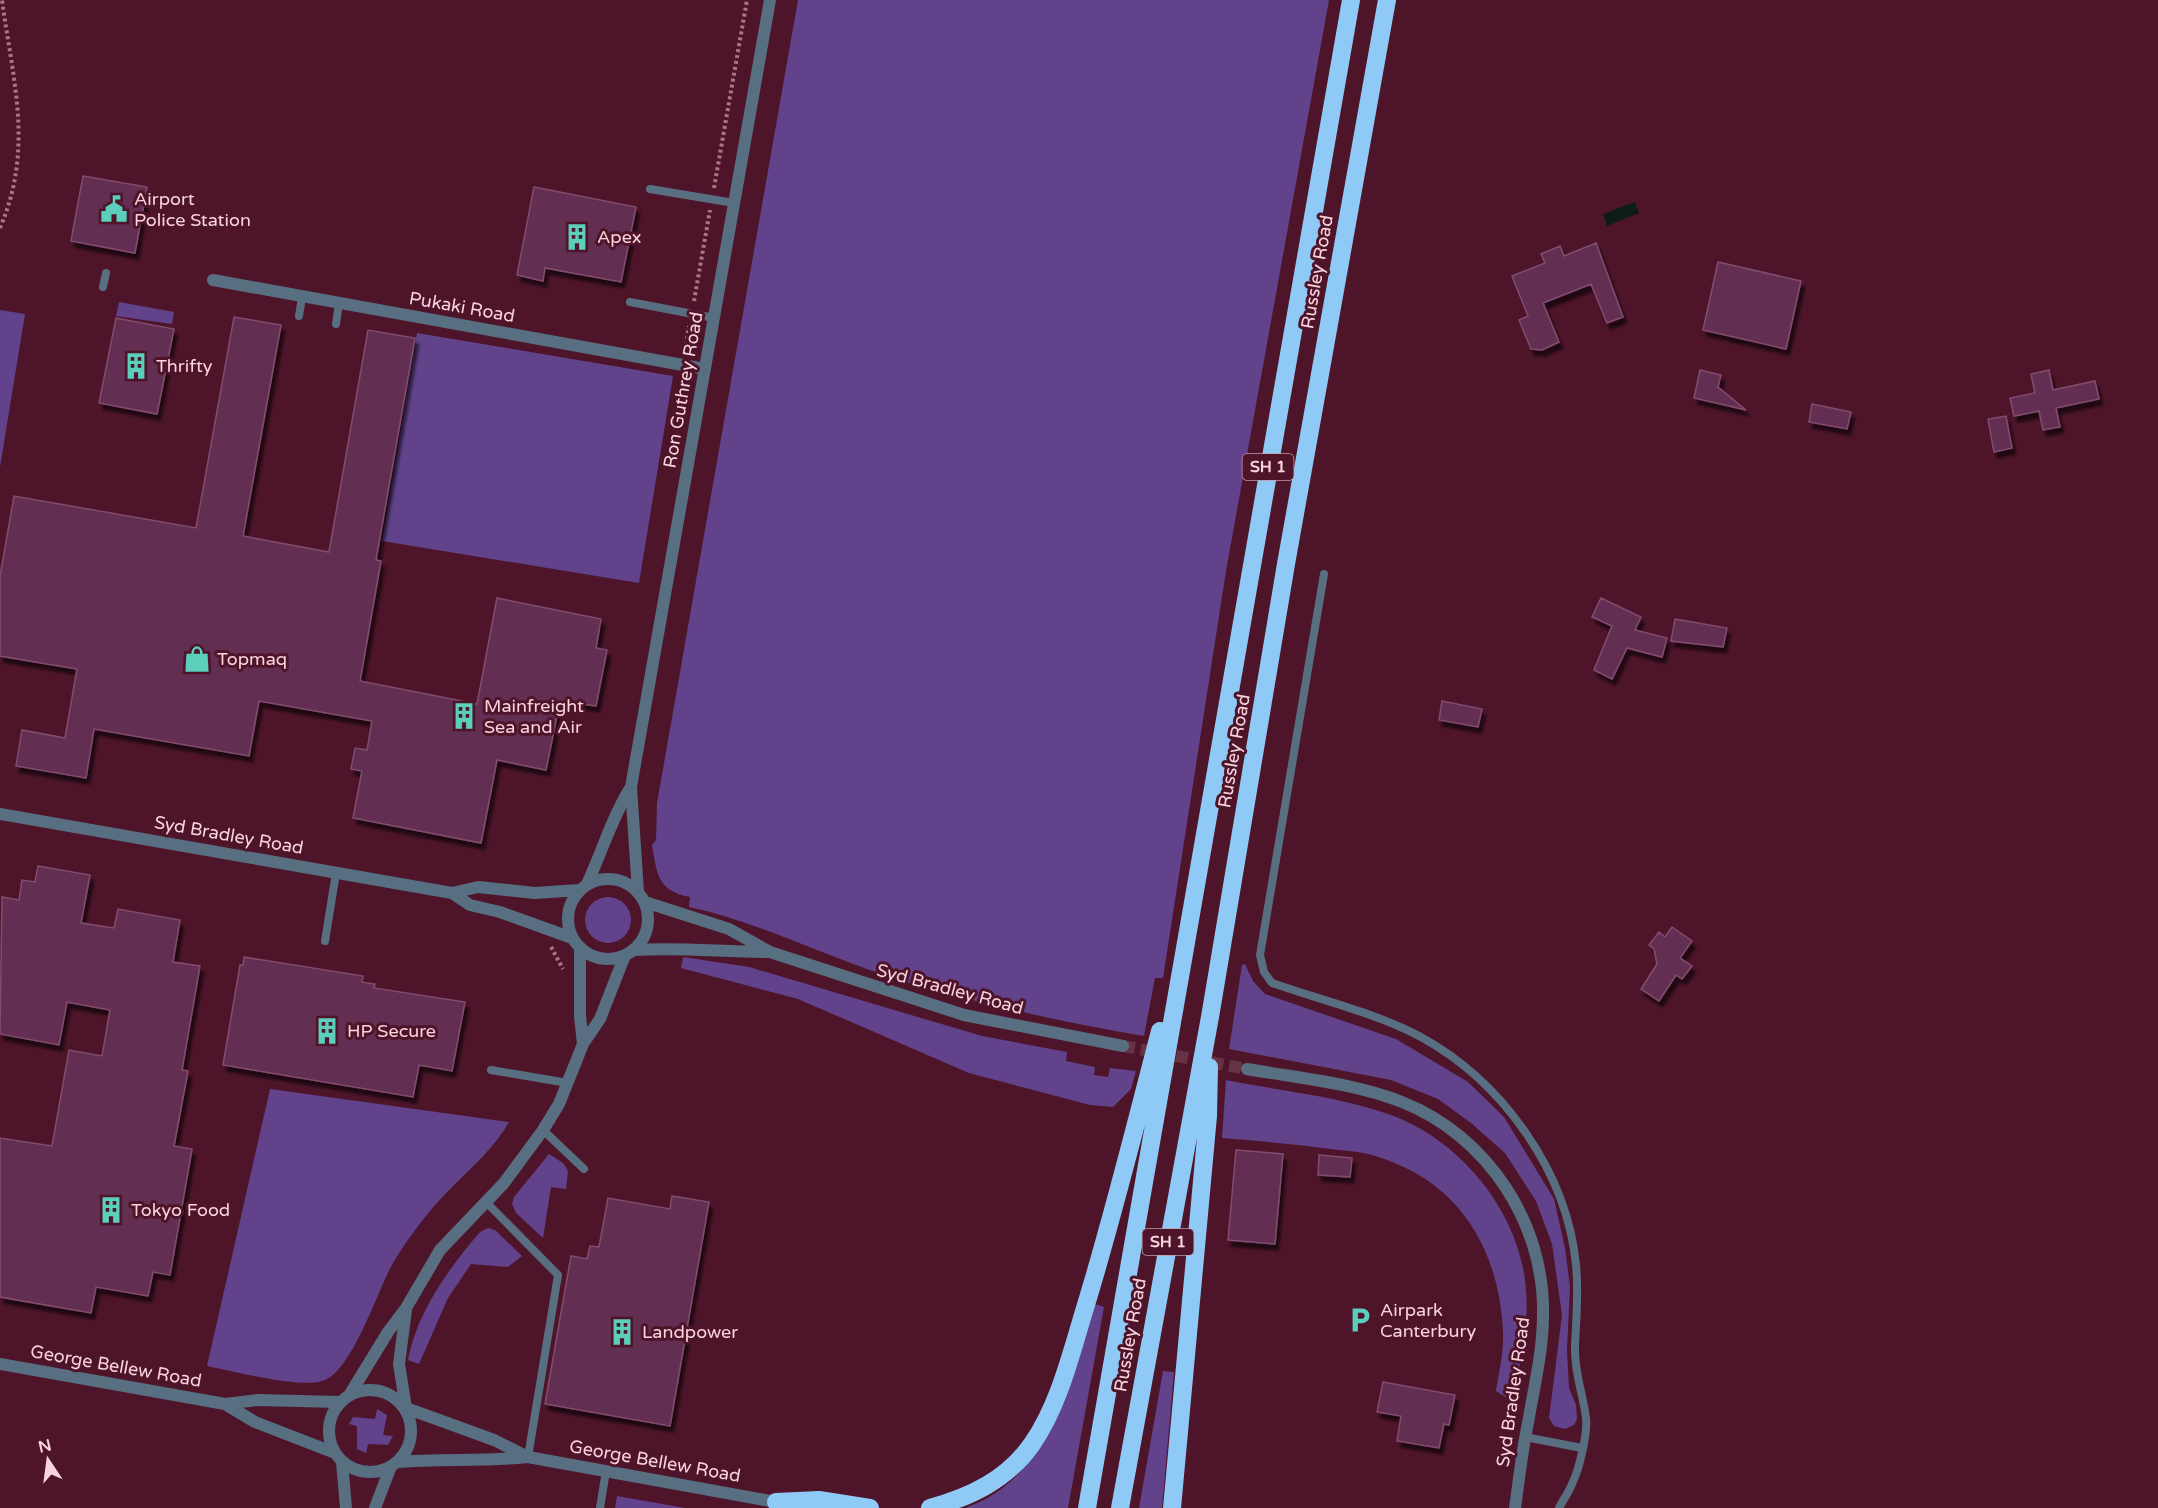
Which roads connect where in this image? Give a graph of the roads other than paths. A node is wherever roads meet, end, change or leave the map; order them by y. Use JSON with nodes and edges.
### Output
{"nodes":[{"id":1,"x":770,"y":0,"type":"edge"},
{"id":2,"x":1351,"y":0,"type":"edge"},
{"id":3,"x":1387,"y":0,"type":"edge"},
{"id":4,"x":650,"y":189,"type":"dead end"},
{"id":5,"x":734,"y":203,"type":"junction"},
{"id":6,"x":106,"y":273,"type":"dead end"},
{"id":7,"x":213,"y":280,"type":"dead end"},
{"id":8,"x":103,"y":287,"type":"dead end"},
{"id":9,"x":302,"y":297,"type":"junction"},
{"id":10,"x":630,"y":302,"type":"dead end"},
{"id":11,"x":339,"y":303,"type":"junction"},
{"id":12,"x":299,"y":316,"type":"dead end"},
{"id":13,"x":714,"y":318,"type":"junction"},
{"id":14,"x":336,"y":324,"type":"dead end"},
{"id":15,"x":705,"y":369,"type":"junction"},
{"id":16,"x":1324,"y":574,"type":"dead end"},
{"id":17,"x":631,"y":787,"type":"junction"},
{"id":18,"x":0,"y":814,"type":"edge"},
{"id":19,"x":336,"y":873,"type":"junction"},
{"id":20,"x":583,"y":887,"type":"junction"},
{"id":21,"x":452,"y":893,"type":"junction"},
{"id":22,"x":641,"y":897,"type":"junction"},
{"id":23,"x":1186,"y":933,"type":"junction"},
{"id":24,"x":325,"y":941,"type":"dead end"},
{"id":25,"x":576,"y":943,"type":"junction"},
{"id":26,"x":629,"y":952,"type":"junction"},
{"id":27,"x":770,"y":952,"type":"junction"},
{"id":28,"x":1210,"y":1017,"type":"junction"},
{"id":29,"x":583,"y":1044,"type":"junction"},
{"id":30,"x":1123,"y":1046,"type":"tunnel mouth"},
{"id":31,"x":1247,"y":1068,"type":"tunnel mouth"},
{"id":32,"x":491,"y":1070,"type":"dead end"},
{"id":33,"x":568,"y":1083,"type":"junction"},
{"id":34,"x":543,"y":1130,"type":"junction"},
{"id":35,"x":584,"y":1169,"type":"dead end"},
{"id":36,"x":485,"y":1202,"type":"junction"},
{"id":37,"x":406,"y":1308,"type":"junction"},
{"id":38,"x":0,"y":1364,"type":"edge"},
{"id":39,"x":345,"y":1398,"type":"junction"},
{"id":40,"x":225,"y":1404,"type":"junction"},
{"id":41,"x":406,"y":1408,"type":"junction"},
{"id":42,"x":1525,"y":1437,"type":"junction"},
{"id":43,"x":1582,"y":1448,"type":"junction"},
{"id":44,"x":339,"y":1457,"type":"junction"},
{"id":45,"x":528,"y":1457,"type":"junction"},
{"id":46,"x":394,"y":1464,"type":"junction"},
{"id":47,"x":606,"y":1471,"type":"junction"},
{"id":48,"x":750,"y":1503,"type":"edge"},
{"id":49,"x":784,"y":1505,"type":"edge"},
{"id":50,"x":346,"y":1508,"type":"edge"},
{"id":51,"x":375,"y":1508,"type":"edge"},
{"id":52,"x":600,"y":1508,"type":"edge"},
{"id":53,"x":870,"y":1508,"type":"edge"},
{"id":54,"x":930,"y":1508,"type":"edge"},
{"id":55,"x":1087,"y":1508,"type":"edge"},
{"id":56,"x":1120,"y":1508,"type":"edge"},
{"id":57,"x":1172,"y":1508,"type":"edge"},
{"id":58,"x":1515,"y":1508,"type":"edge"},
{"id":59,"x":1559,"y":1508,"type":"edge"}],
"edges":[{"from":1,"to":5,"type":"street","name":"Ron Guthrey Road"},
{"from":2,"to":23,"type":"highway","name":"Russley Road","number":"SH 1"},
{"from":3,"to":28,"type":"highway","name":"Russley Road","number":"SH 1"},
{"from":4,"to":5,"type":"lane"},
{"from":5,"to":13,"type":"street","name":"Ron Guthrey Road"},
{"from":6,"to":8,"type":"lane"},
{"from":7,"to":9,"type":"street","name":"Pukaki Road"},
{"from":9,"to":11,"type":"street","name":"Pukaki Road"},
{"from":9,"to":12,"type":"lane"},
{"from":10,"to":13,"type":"lane"},
{"from":11,"to":14,"type":"lane"},
{"from":11,"to":15,"type":"street","name":"Pukaki Road"},
{"from":13,"to":15,"type":"street","name":"Ron Guthrey Road"},
{"from":15,"to":17,"type":"street","name":"Ron Guthrey Road"},
{"from":16,"to":43,"type":"lane"},
{"from":17,"to":20,"type":"street","name":"Ron Guthrey Road"},
{"from":17,"to":22,"type":"street","name":"Ron Guthrey Road"},
{"from":18,"to":19,"type":"street","name":"Syd Bradley Road"},
{"from":19,"to":21,"type":"street","name":"Syd Bradley Road"},
{"from":19,"to":24,"type":"lane"},
{"from":20,"to":21,"type":"street","name":"Syd Bradley Road"},
{"from":20,"to":22,"type":"street"},
{"from":20,"to":25,"type":"street"},
{"from":21,"to":25,"type":"street","name":"Syd Bradley Road"},
{"from":22,"to":26,"type":"street"},
{"from":22,"to":27,"type":"street","name":"Syd Bradley Road"},
{"from":23,"to":54,"type":"highway"},
{"from":23,"to":55,"type":"highway","name":"Russley Road","number":"SH 1"},
{"from":25,"to":26,"type":"street"},
{"from":25,"to":29,"type":"street"},
{"from":26,"to":27,"type":"street","name":"Syd Bradley Road"},
{"from":26,"to":29,"type":"street"},
{"from":27,"to":30,"type":"street","name":"Syd Bradley Road"},
{"from":28,"to":56,"type":"highway","name":"Russley Road","number":"SH 1"},
{"from":28,"to":57,"type":"highway"},
{"from":29,"to":33,"type":"street"},
{"from":31,"to":42,"type":"street","name":"Syd Bradley Road"},
{"from":32,"to":33,"type":"lane"},
{"from":33,"to":34,"type":"street"},
{"from":34,"to":35,"type":"lane"},
{"from":34,"to":36,"type":"street"},
{"from":36,"to":37,"type":"street"},
{"from":36,"to":45,"type":"lane"},
{"from":37,"to":39,"type":"street"},
{"from":37,"to":41,"type":"street"},
{"from":38,"to":40,"type":"street","name":"George Bellew Road"},
{"from":39,"to":40,"type":"street","name":"George Bellew Road"},
{"from":39,"to":41,"type":"street"},
{"from":39,"to":44,"type":"street"},
{"from":40,"to":44,"type":"street","name":"George Bellew Road"},
{"from":41,"to":45,"type":"street","name":"George Bellew Road"},
{"from":41,"to":46,"type":"street"},
{"from":42,"to":43,"type":"lane"},
{"from":42,"to":58,"type":"street","name":"Syd Bradley Road"},
{"from":43,"to":59,"type":"lane"},
{"from":44,"to":46,"type":"street"},
{"from":44,"to":50,"type":"street"},
{"from":45,"to":46,"type":"street","name":"George Bellew Road"},
{"from":45,"to":47,"type":"street","name":"George Bellew Road"},
{"from":46,"to":51,"type":"street"},
{"from":47,"to":48,"type":"street","name":"George Bellew Road"},
{"from":47,"to":52,"type":"lane"},
{"from":48,"to":49,"type":"street","name":"George Bellew Road"},
{"from":49,"to":53,"type":"highway"}]}
